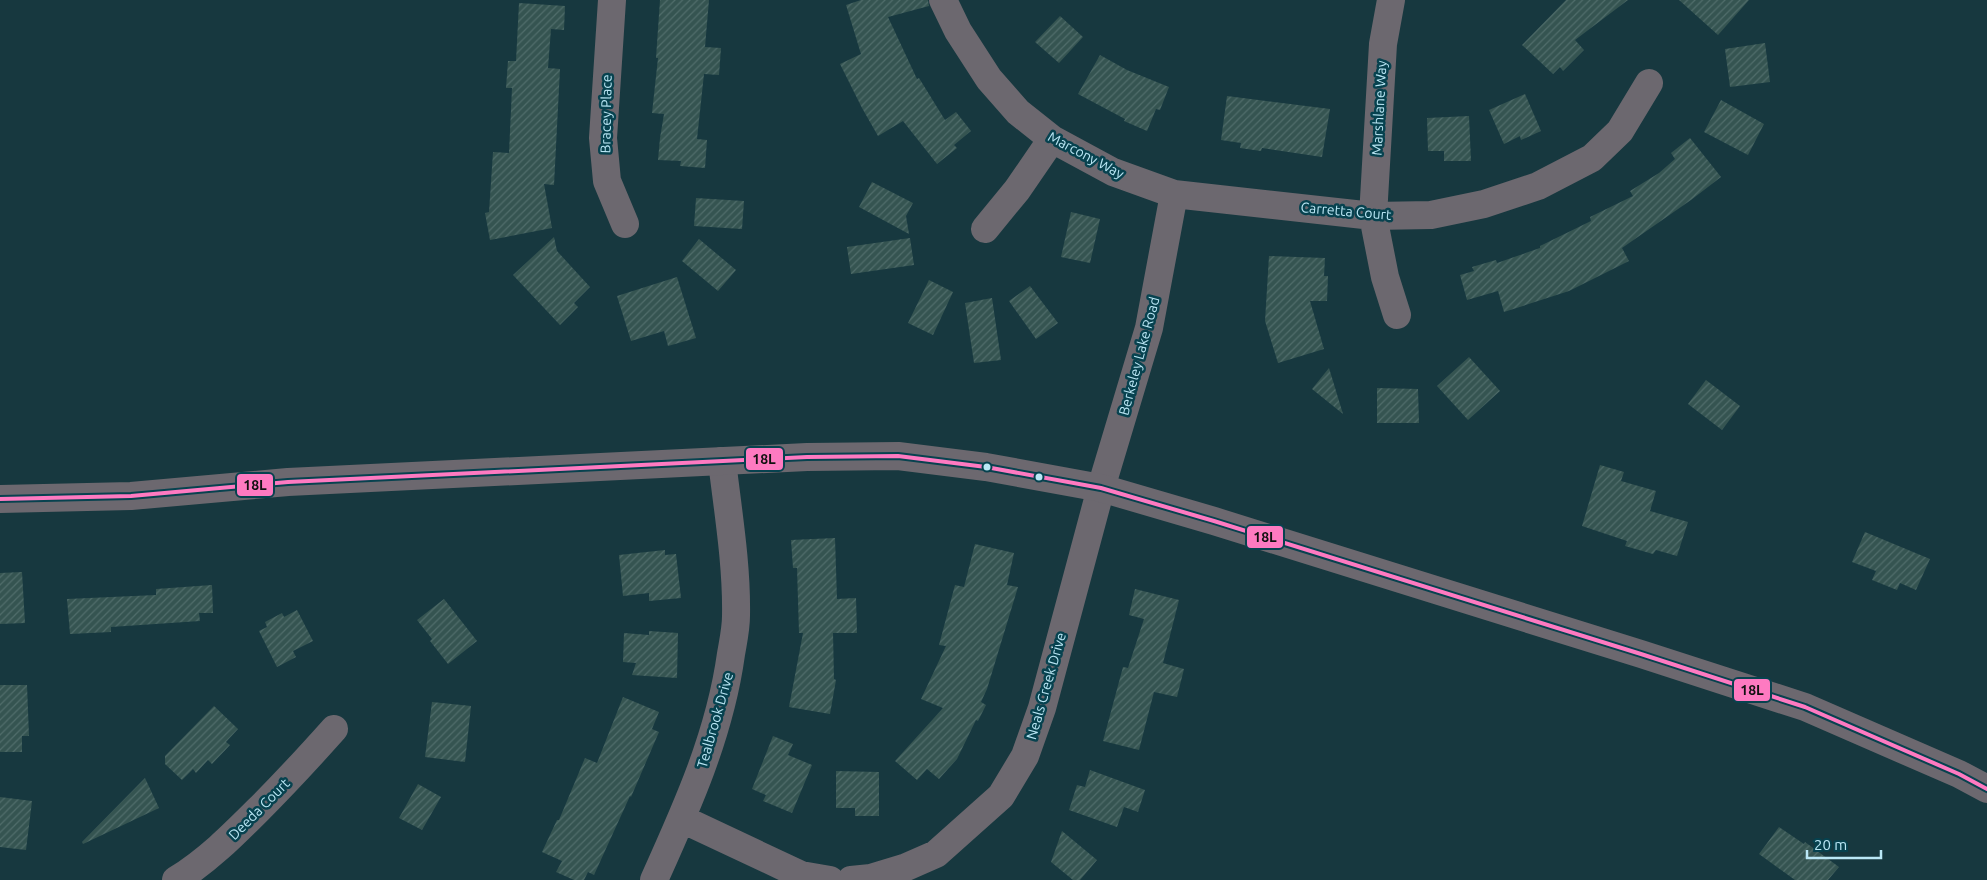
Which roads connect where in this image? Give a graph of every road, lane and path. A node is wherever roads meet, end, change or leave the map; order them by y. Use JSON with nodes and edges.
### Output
{"nodes":[{"id":1,"x":612,"y":0,"type":"edge"},
{"id":2,"x":943,"y":0,"type":"edge"},
{"id":3,"x":1391,"y":0,"type":"edge"},
{"id":4,"x":1649,"y":83,"type":"dead end"},
{"id":5,"x":1052,"y":140,"type":"junction"},
{"id":6,"x":1174,"y":194,"type":"junction"},
{"id":7,"x":1373,"y":216,"type":"junction"},
{"id":8,"x":624,"y":224,"type":"dead end"},
{"id":9,"x":985,"y":229,"type":"dead end"},
{"id":10,"x":1396,"y":315,"type":"dead end"},
{"id":11,"x":722,"y":461,"type":"junction"},
{"id":12,"x":1101,"y":488,"type":"junction"},
{"id":13,"x":0,"y":499,"type":"edge"},
{"id":14,"x":334,"y":729,"type":"dead end"},
{"id":15,"x":1987,"y":789,"type":"edge"},
{"id":16,"x":682,"y":819,"type":"junction"},
{"id":17,"x":176,"y":880,"type":"edge"},
{"id":18,"x":654,"y":880,"type":"edge"},
{"id":19,"x":830,"y":880,"type":"edge"},
{"id":20,"x":851,"y":880,"type":"edge"}],
"edges":[{"from":1,"to":8,"type":"street","name":"Bracey Place"},
{"from":2,"to":5,"type":"street","name":"Marcony Way"},
{"from":3,"to":7,"type":"street","name":"Marshlane Way"},
{"from":4,"to":7,"type":"street","name":"Carretta Court"},
{"from":5,"to":6,"type":"street","name":"Marcony Way"},
{"from":5,"to":9,"type":"street"},
{"from":6,"to":7,"type":"street","name":"Carretta Court"},
{"from":6,"to":12,"type":"street","name":"Berkeley Lake Road"},
{"from":7,"to":10,"type":"street","name":"Marshlane Way"},
{"from":11,"to":12,"type":"street"},
{"from":11,"to":13,"type":"street"},
{"from":11,"to":16,"type":"street","name":"Tealbrook Drive"},
{"from":12,"to":15,"type":"street"},
{"from":12,"to":20,"type":"street","name":"Neals Creek Drive"},
{"from":14,"to":17,"type":"street","name":"Deeda Court"},
{"from":16,"to":18,"type":"street","name":"Tealbrook Drive"},
{"from":16,"to":19,"type":"street"}]}
